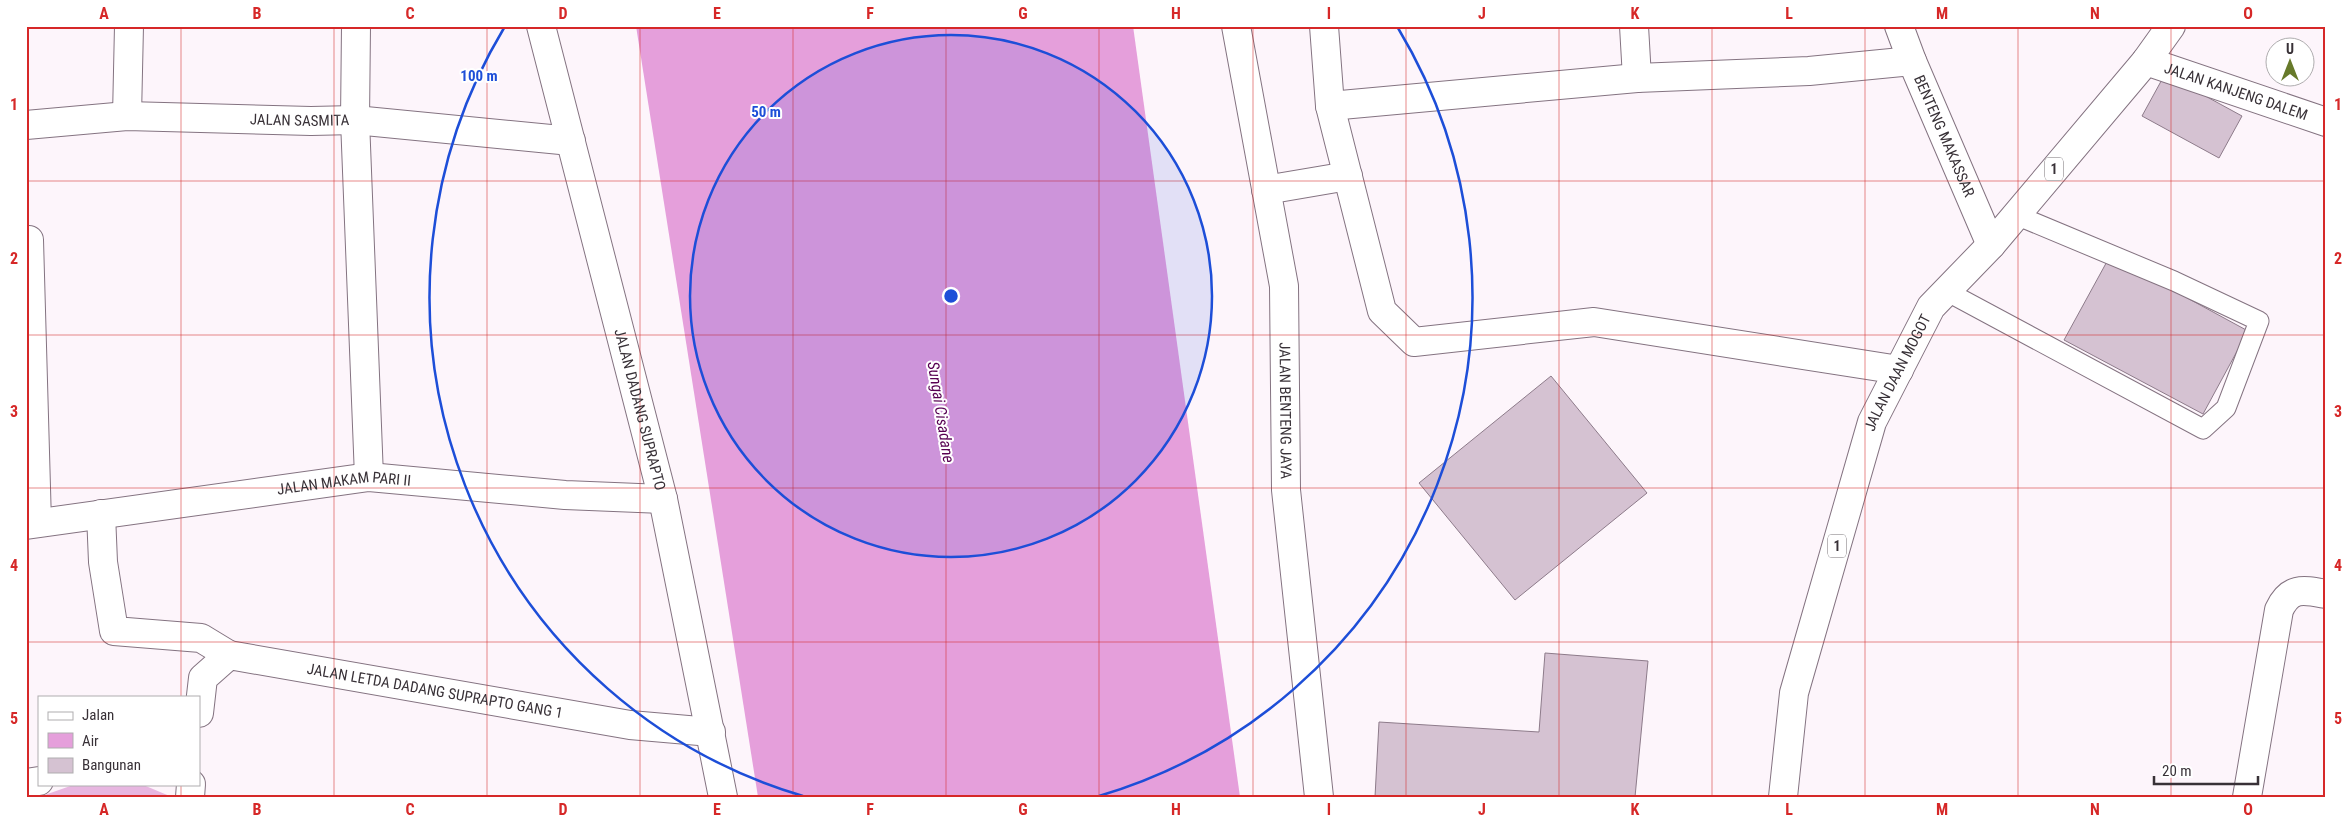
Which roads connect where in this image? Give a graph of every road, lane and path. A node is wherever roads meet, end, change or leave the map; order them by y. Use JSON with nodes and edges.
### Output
{"nodes":[{"id":1,"x":128,"y":26,"type":"edge"},
{"id":2,"x":356,"y":26,"type":"edge"},
{"id":3,"x":542,"y":26,"type":"edge"},
{"id":4,"x":1236,"y":26,"type":"edge"},
{"id":5,"x":1324,"y":26,"type":"edge"},
{"id":6,"x":1634,"y":26,"type":"edge"},
{"id":7,"x":1899,"y":26,"type":"edge"},
{"id":8,"x":2170,"y":26,"type":"edge"},
{"id":9,"x":1912,"y":61,"type":"junction"},
{"id":10,"x":2146,"y":61,"type":"junction"},
{"id":11,"x":1638,"y":78,"type":"junction"},
{"id":12,"x":1330,"y":106,"type":"junction"},
{"id":13,"x":127,"y":116,"type":"junction"},
{"id":14,"x":355,"y":120,"type":"junction"},
{"id":15,"x":2326,"y":122,"type":"edge"},
{"id":16,"x":26,"y":125,"type":"edge"},
{"id":17,"x":571,"y":140,"type":"junction"},
{"id":18,"x":1348,"y":176,"type":"junction"},
{"id":19,"x":1266,"y":190,"type":"junction"},
{"id":20,"x":2016,"y":215,"type":"junction"},
{"id":21,"x":29,"y":240,"type":"dead end"},
{"id":22,"x":1991,"y":245,"type":"junction"},
{"id":23,"x":1946,"y":292,"type":"junction"},
{"id":24,"x":1899,"y":370,"type":"junction"},
{"id":25,"x":369,"y":477,"type":"junction"},
{"id":26,"x":664,"y":500,"type":"junction"},
{"id":27,"x":101,"y":514,"type":"junction"},
{"id":28,"x":32,"y":524,"type":"edge"},
{"id":29,"x":2326,"y":594,"type":"edge"},
{"id":30,"x":229,"y":655,"type":"junction"},
{"id":31,"x":200,"y":704,"type":"edge"},
{"id":32,"x":711,"y":732,"type":"junction"},
{"id":33,"x":724,"y":797,"type":"edge"},
{"id":34,"x":1319,"y":797,"type":"edge"},
{"id":35,"x":1783,"y":797,"type":"edge"},
{"id":36,"x":2247,"y":797,"type":"edge"}],
"edges":[{"from":1,"to":13,"type":"main road"},
{"from":2,"to":14,"type":"main road"},
{"from":3,"to":17,"type":"main road","name":"JALAN DADANG SUPRAPTO"},
{"from":4,"to":19,"type":"main road","name":"JALAN BENTENG JAYA"},
{"from":5,"to":12,"type":"main road"},
{"from":6,"to":11,"type":"main road"},
{"from":7,"to":9,"type":"main road","name":"BENTENG MAKASSAR"},
{"from":8,"to":10,"type":"main road","name":"JALAN DAAN MOGOT","number":"1"},
{"from":9,"to":11,"type":"main road"},
{"from":9,"to":22,"type":"main road","name":"BENTENG MAKASSAR"},
{"from":10,"to":15,"type":"main road","name":"JALAN KANJENG DALEM"},
{"from":10,"to":20,"type":"main road","name":"JALAN DAAN MOGOT","number":"1"},
{"from":11,"to":12,"type":"main road"},
{"from":12,"to":18,"type":"main road"},
{"from":13,"to":14,"type":"main road","name":"JALAN SASMITA"},
{"from":13,"to":16,"type":"main road","name":"JALAN SASMITA"},
{"from":14,"to":17,"type":"main road","name":"JALAN SASMITA"},
{"from":14,"to":25,"type":"main road"},
{"from":17,"to":26,"type":"main road","name":"JALAN DADANG SUPRAPTO"},
{"from":18,"to":19,"type":"main road"},
{"from":18,"to":24,"type":"main road"},
{"from":19,"to":34,"type":"main road","name":"JALAN BENTENG JAYA"},
{"from":20,"to":22,"type":"main road","name":"JALAN DAAN MOGOT","number":"1"},
{"from":20,"to":23,"type":"lane"},
{"from":21,"to":28,"type":"main road"},
{"from":22,"to":23,"type":"main road","name":"JALAN DAAN MOGOT","number":"1"},
{"from":23,"to":24,"type":"main road","name":"JALAN DAAN MOGOT","number":"1"},
{"from":24,"to":35,"type":"main road","name":"JALAN DAAN MOGOT","number":"1"},
{"from":25,"to":26,"type":"main road","name":"JALAN MAKAM PARI II"},
{"from":25,"to":27,"type":"main road","name":"JALAN MAKAM PARI II"},
{"from":26,"to":32,"type":"main road","name":"JALAN DADANG SUPRAPTO"},
{"from":27,"to":28,"type":"main road","name":"JALAN MAKAM PARI II"},
{"from":27,"to":30,"type":"main road"},
{"from":29,"to":36,"type":"main road"},
{"from":30,"to":31,"type":"main road"},
{"from":30,"to":32,"type":"main road","name":"JALAN LETDA DADANG SUPRAPTO GANG 1"},
{"from":32,"to":33,"type":"main road","name":"JALAN DADANG SUPRAPTO"}]}
